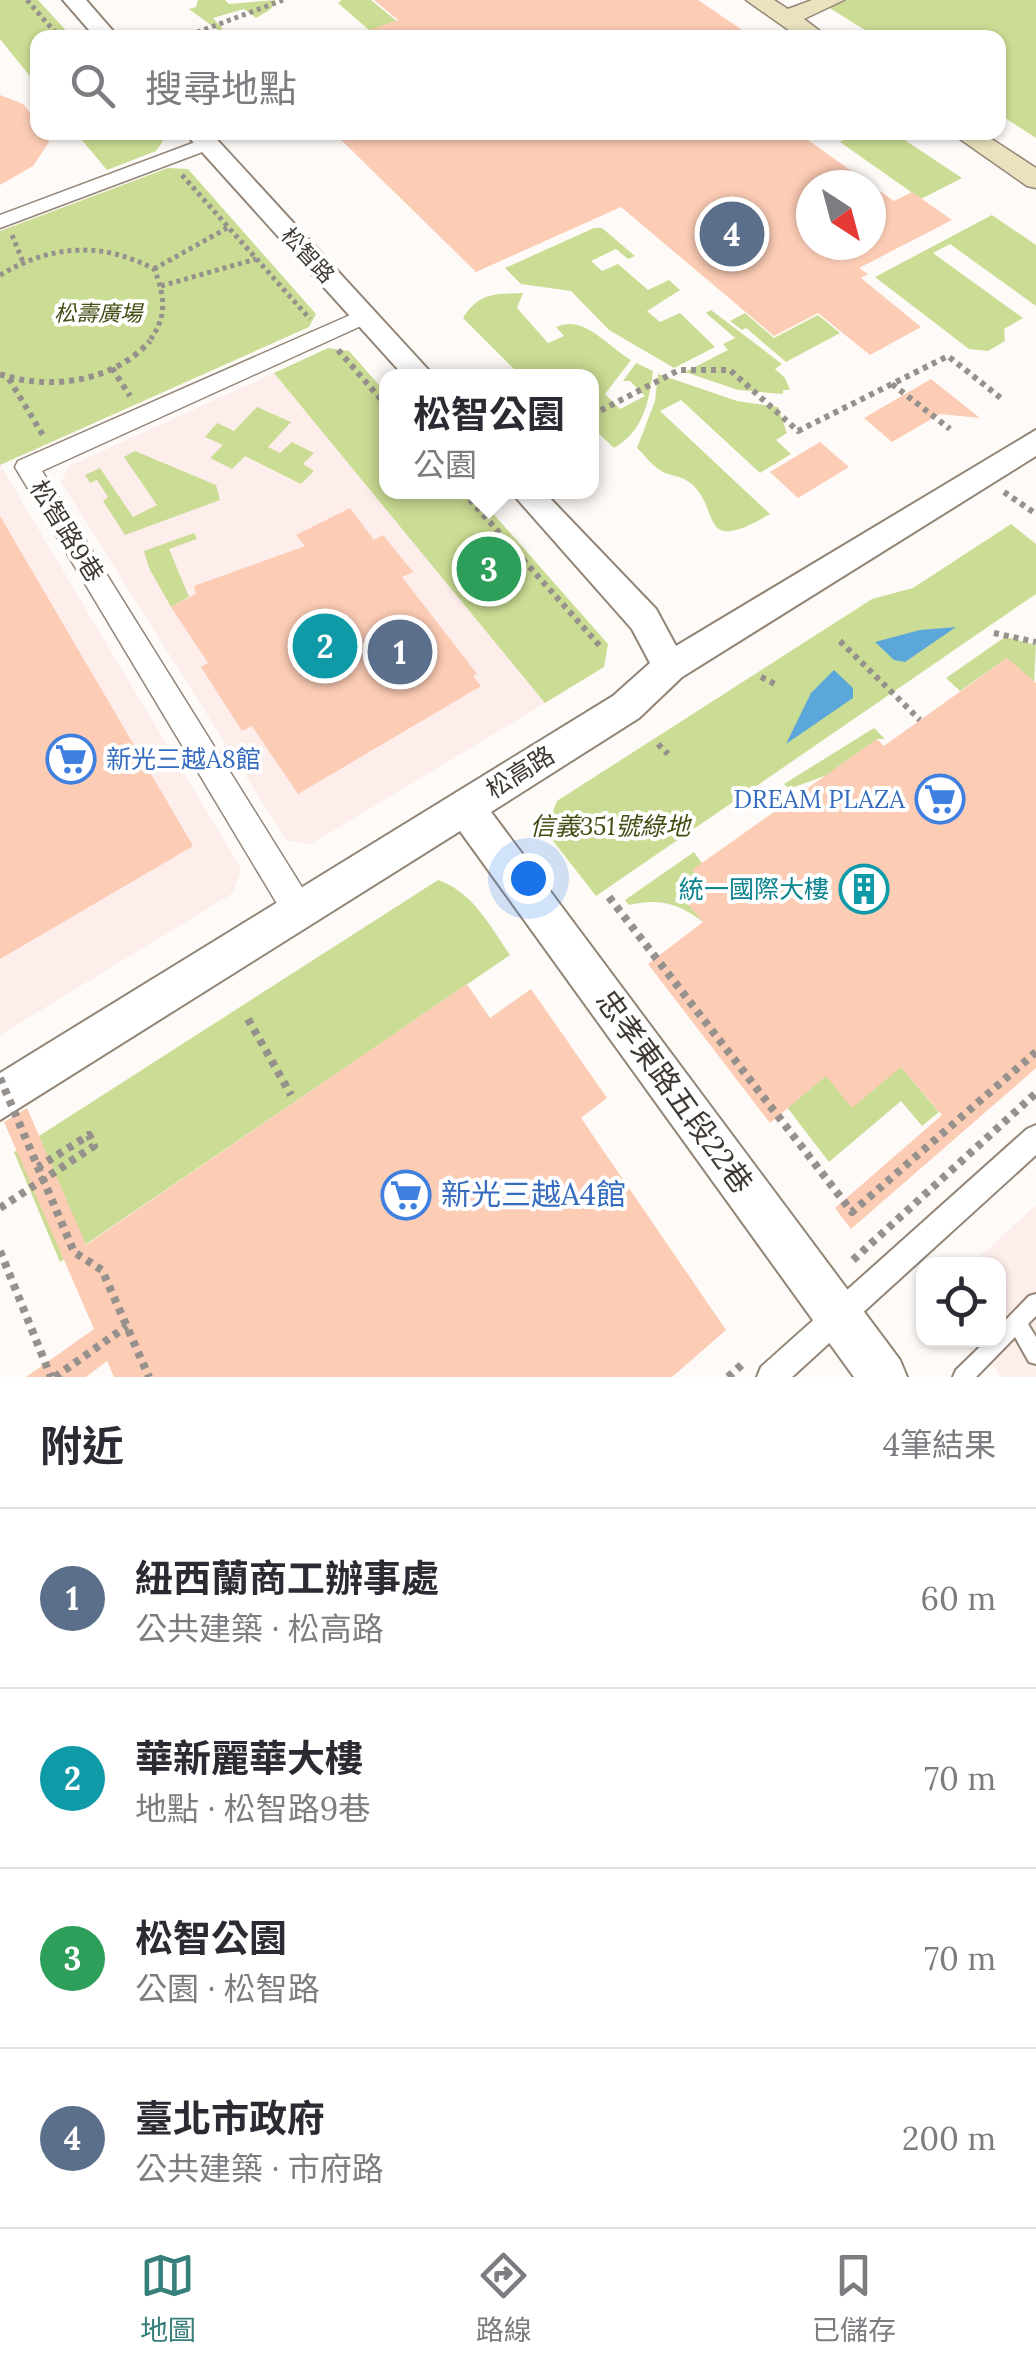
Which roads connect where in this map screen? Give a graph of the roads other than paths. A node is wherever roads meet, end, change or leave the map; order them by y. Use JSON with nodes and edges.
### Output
{"nodes":[{"id":1,"x":74,"y":0,"type":"edge"},
{"id":2,"x":758,"y":0,"type":"edge"},
{"id":3,"x":832,"y":0,"type":"edge"},
{"id":4,"x":787,"y":18,"type":"junction"},
{"id":5,"x":101,"y":30,"type":"edge"},
{"id":6,"x":805,"y":30,"type":"edge"},
{"id":7,"x":198,"y":140,"type":"edge"},
{"id":8,"x":203,"y":140,"type":"edge"},
{"id":9,"x":976,"y":140,"type":"edge"},
{"id":10,"x":1036,"y":180,"type":"edge"},
{"id":11,"x":0,"y":222,"type":"edge"},
{"id":12,"x":364,"y":316,"type":"junction"},
{"id":13,"x":413,"y":369,"type":"edge"},
{"id":14,"x":1036,"y":440,"type":"edge"},
{"id":15,"x":533,"y":499,"type":"edge"},
{"id":16,"x":670,"y":667,"type":"junction"},
{"id":17,"x":465,"y":807,"type":"junction"},
{"id":18,"x":299,"y":911,"type":"junction"},
{"id":19,"x":0,"y":1098,"type":"edge"},
{"id":20,"x":1036,"y":1138,"type":"edge"},
{"id":21,"x":1036,"y":1303,"type":"edge"},
{"id":22,"x":838,"y":1316,"type":"junction"},
{"id":23,"x":1018,"y":1322,"type":"junction"},
{"id":24,"x":1036,"y":1355,"type":"edge"},
{"id":25,"x":772,"y":1377,"type":"edge"},
{"id":26,"x":882,"y":1377,"type":"edge"},
{"id":27,"x":964,"y":1377,"type":"edge"}],
"edges":[{"from":1,"to":5,"type":"street"},
{"from":2,"to":4,"type":"main road"},
{"from":3,"to":4,"type":"main road"},
{"from":4,"to":6,"type":"main road"},
{"from":7,"to":11,"type":"street"},
{"from":8,"to":12,"type":"street","name":"松智路"},
{"from":9,"to":10,"type":"main road"},
{"from":12,"to":13,"type":"street","name":"松智路"},
{"from":12,"to":18,"type":"street","name":"松智路9巷"},
{"from":14,"to":16,"type":"street","name":"松高路"},
{"from":15,"to":16,"type":"street"},
{"from":16,"to":17,"type":"street","name":"松高路"},
{"from":17,"to":18,"type":"street","name":"松高路"},
{"from":17,"to":22,"type":"street","name":"忠孝東路五段22巷"},
{"from":18,"to":19,"type":"street","name":"松高路"},
{"from":20,"to":22,"type":"street"},
{"from":21,"to":23,"type":"lane"},
{"from":22,"to":25,"type":"street"},
{"from":22,"to":26,"type":"street","name":"忠孝東路五段22巷"},
{"from":23,"to":24,"type":"lane"},
{"from":23,"to":27,"type":"lane"}]}
